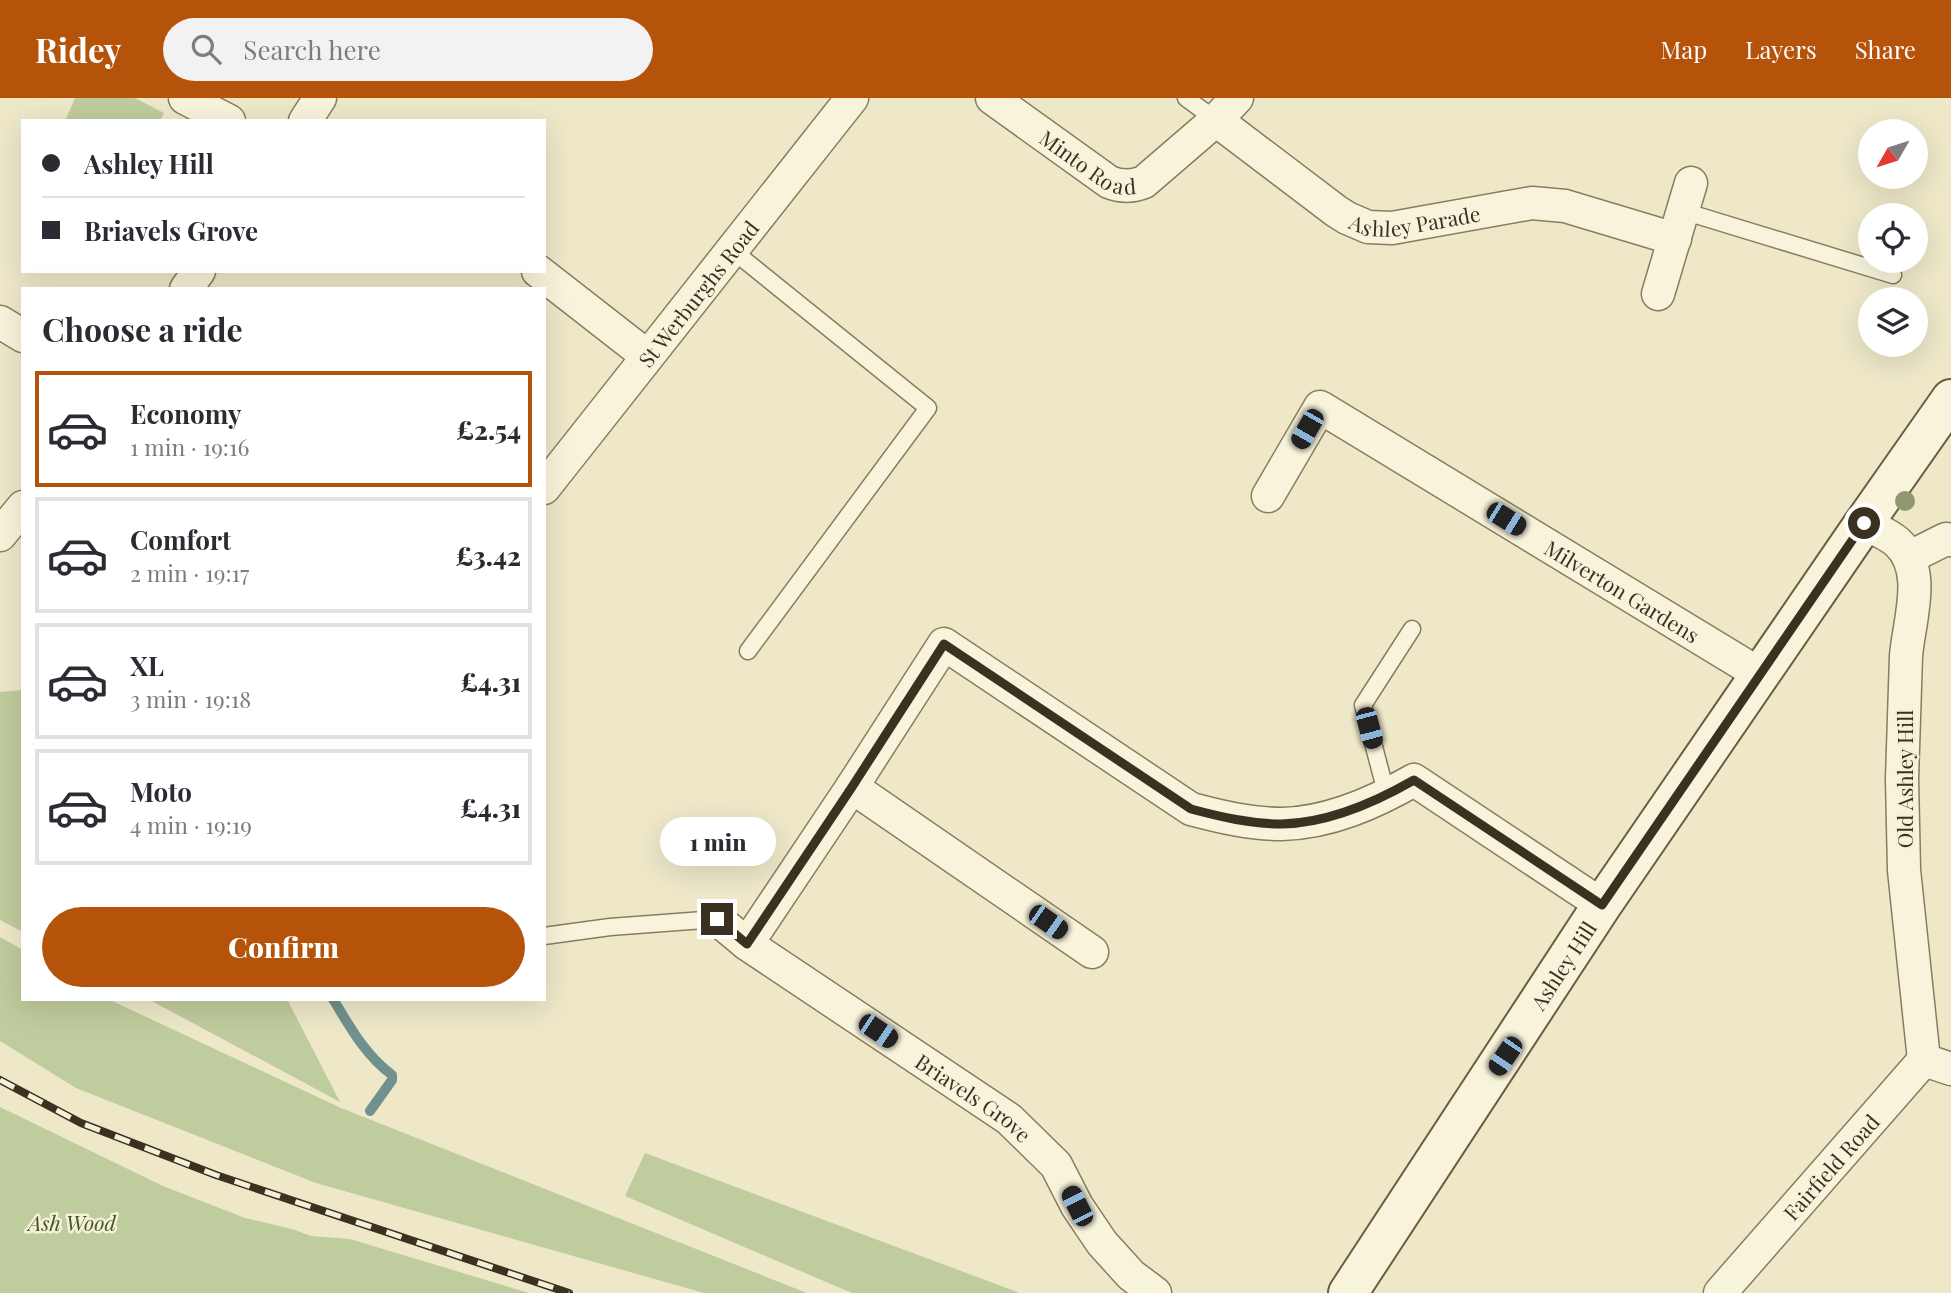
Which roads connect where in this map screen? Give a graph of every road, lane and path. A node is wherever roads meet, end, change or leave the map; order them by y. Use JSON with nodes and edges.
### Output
{"nodes":[{"id":1,"x":185,"y":98,"type":"edge"},
{"id":2,"x":852,"y":98,"type":"edge"},
{"id":3,"x":992,"y":98,"type":"edge"},
{"id":4,"x":1186,"y":98,"type":"edge"},
{"id":5,"x":1227,"y":109,"type":"edge"},
{"id":6,"x":225,"y":119,"type":"edge"},
{"id":7,"x":1683,"y":211,"type":"junction"},
{"id":8,"x":732,"y":250,"type":"junction"},
{"id":9,"x":541,"y":273,"type":"edge"},
{"id":10,"x":1893,"y":275,"type":"dead end"},
{"id":11,"x":1658,"y":294,"type":"dead end"},
{"id":12,"x":0,"y":322,"type":"edge"},
{"id":13,"x":21,"y":335,"type":"edge"},
{"id":14,"x":647,"y":356,"type":"junction"},
{"id":15,"x":1951,"y":399,"type":"edge"},
{"id":16,"x":546,"y":485,"type":"edge"},
{"id":17,"x":1268,"y":496,"type":"dead end"},
{"id":18,"x":21,"y":509,"type":"edge"},
{"id":19,"x":1864,"y":523,"type":"junction"},
{"id":20,"x":0,"y":535,"type":"edge"},
{"id":21,"x":1951,"y":540,"type":"edge"},
{"id":22,"x":1910,"y":557,"type":"junction"},
{"id":23,"x":1412,"y":629,"type":"dead end"},
{"id":24,"x":748,"y":651,"type":"dead end"},
{"id":25,"x":1761,"y":675,"type":"junction"},
{"id":26,"x":852,"y":787,"type":"junction"},
{"id":27,"x":1387,"y":796,"type":"junction"},
{"id":28,"x":1602,"y":905,"type":"junction"},
{"id":29,"x":717,"y":919,"type":"joint"},
{"id":30,"x":546,"y":936,"type":"edge"},
{"id":31,"x":747,"y":944,"type":"junction"},
{"id":32,"x":1092,"y":952,"type":"dead end"},
{"id":33,"x":1938,"y":1065,"type":"edge"},
{"id":34,"x":1155,"y":1293,"type":"edge"},
{"id":35,"x":1348,"y":1293,"type":"edge"},
{"id":36,"x":1720,"y":1293,"type":"edge"}],
"edges":[{"from":1,"to":6,"type":"street"},
{"from":2,"to":8,"type":"street","name":"St Werburghs Road"},
{"from":3,"to":5,"type":"street","name":"Minto Road"},
{"from":4,"to":5,"type":"lane"},
{"from":5,"to":7,"type":"street","name":"Ashley Parade"},
{"from":7,"to":10,"type":"lane"},
{"from":7,"to":11,"type":"street"},
{"from":8,"to":14,"type":"street","name":"St Werburghs Road"},
{"from":8,"to":24,"type":"lane"},
{"from":9,"to":14,"type":"street"},
{"from":12,"to":13,"type":"street"},
{"from":14,"to":16,"type":"street","name":"St Werburghs Road"},
{"from":15,"to":19,"type":"main road","name":"Ashley Hill"},
{"from":17,"to":25,"type":"street","name":"Milverton Gardens"},
{"from":18,"to":20,"type":"street"},
{"from":19,"to":22,"type":"street"},
{"from":19,"to":25,"type":"main road","name":"Ashley Hill"},
{"from":21,"to":22,"type":"street"},
{"from":22,"to":33,"type":"street","name":"Old Ashley Hill"},
{"from":23,"to":27,"type":"lane"},
{"from":25,"to":28,"type":"main road","name":"Ashley Hill"},
{"from":26,"to":27,"type":"street"},
{"from":26,"to":31,"type":"street"},
{"from":26,"to":32,"type":"street"},
{"from":27,"to":28,"type":"street"},
{"from":28,"to":35,"type":"main road","name":"Ashley Hill"},
{"from":29,"to":30,"type":"lane"},
{"from":29,"to":31,"type":"street","name":"Briavels Grove"},
{"from":31,"to":34,"type":"street","name":"Briavels Grove"},
{"from":33,"to":36,"type":"street","name":"Fairfield Road"}]}
